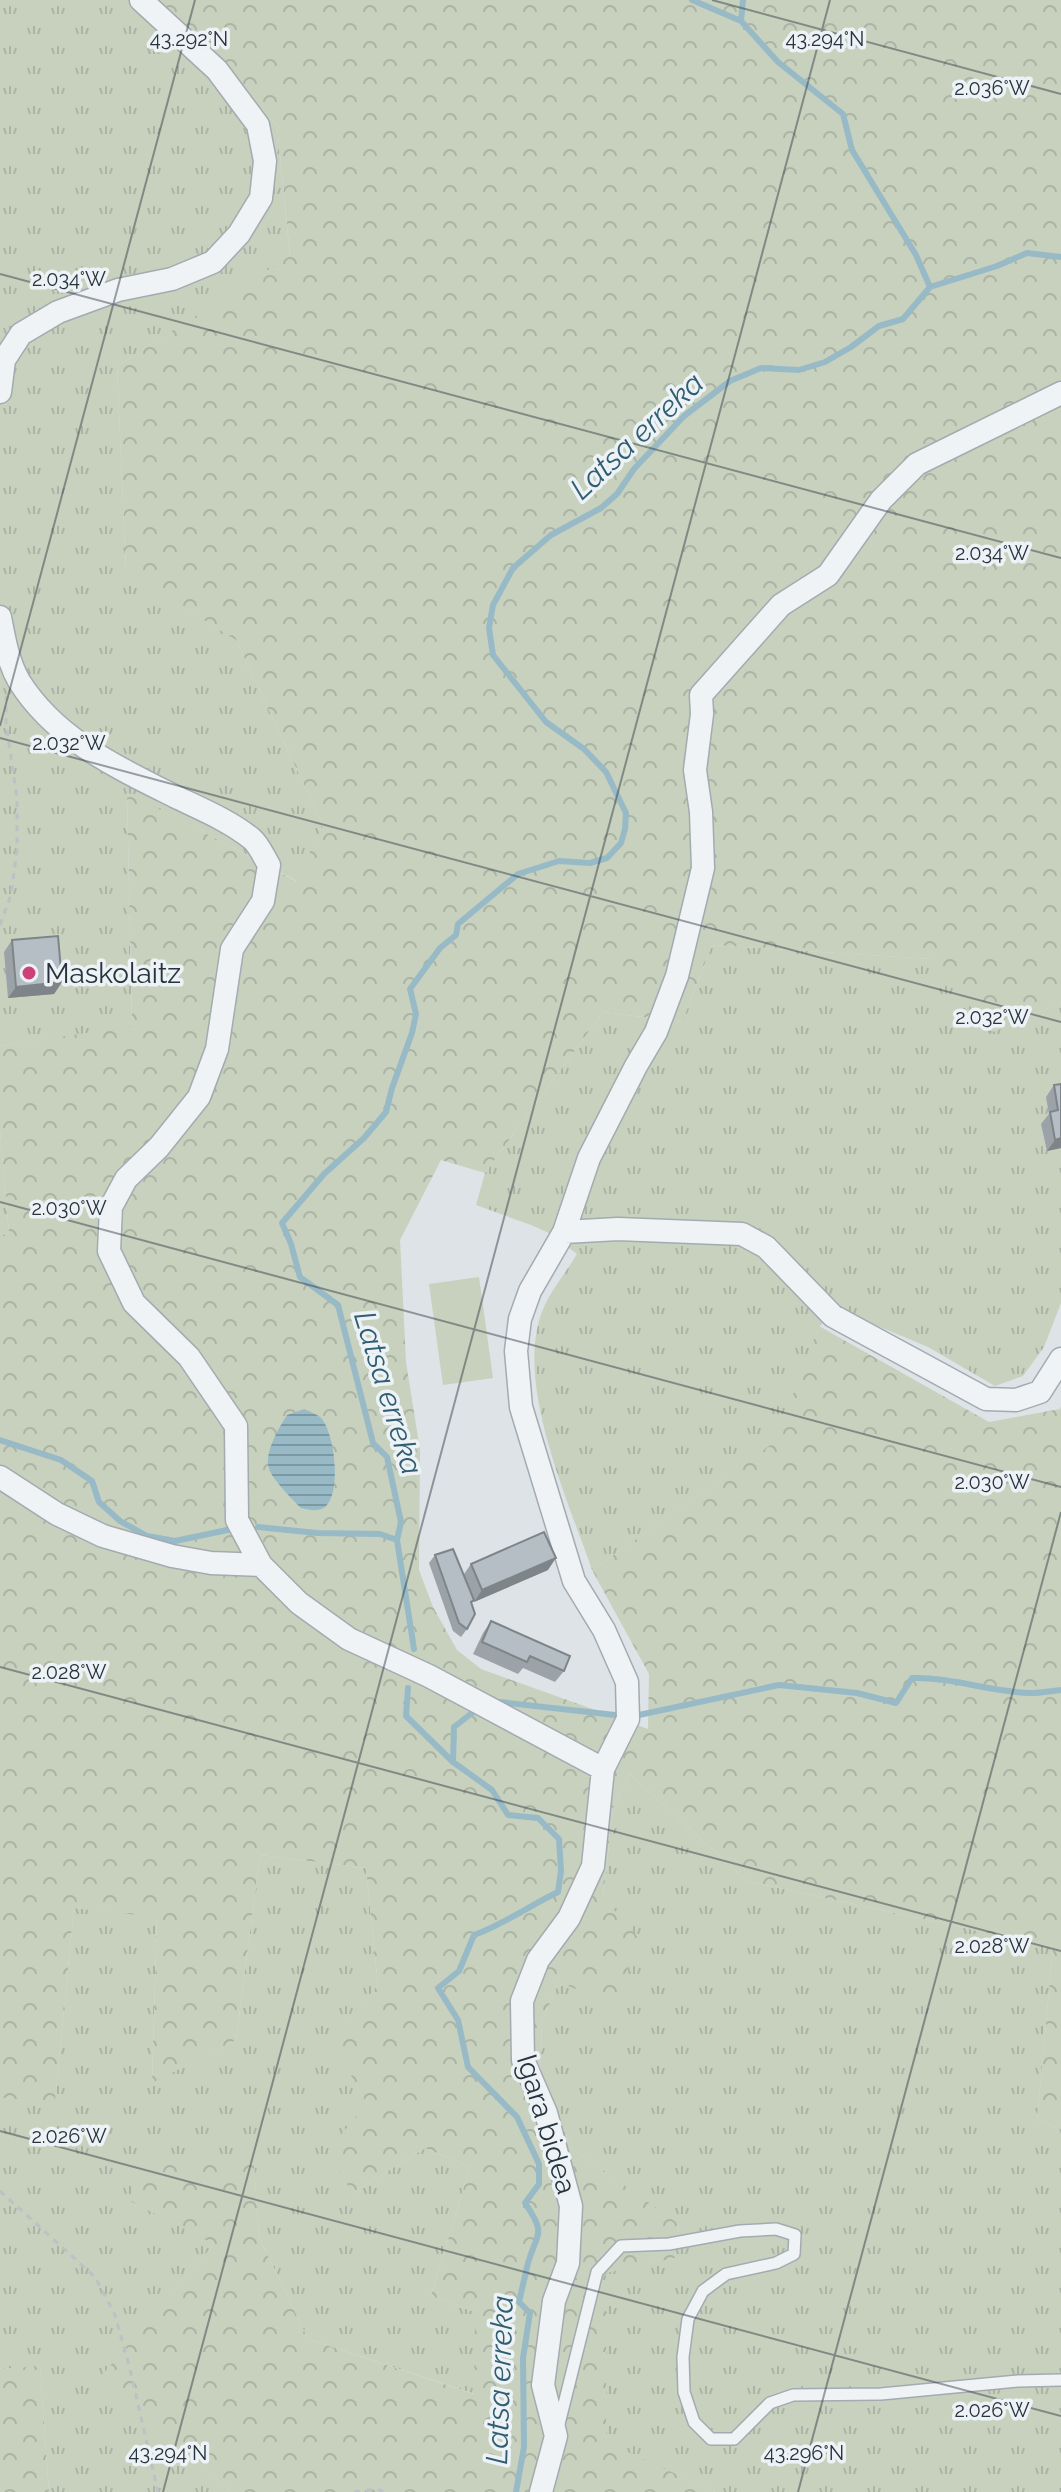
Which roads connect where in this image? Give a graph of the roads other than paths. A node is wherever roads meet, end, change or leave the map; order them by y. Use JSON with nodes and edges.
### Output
{"nodes":[{"id":1,"x":141,"y":0,"type":"edge"},
{"id":2,"x":0,"y":392,"type":"edge"},
{"id":3,"x":1061,"y":393,"type":"edge"},
{"id":4,"x":0,"y":617,"type":"edge"},
{"id":5,"x":564,"y":1232,"type":"junction"},
{"id":6,"x":1061,"y":1359,"type":"edge"},
{"id":7,"x":0,"y":1477,"type":"edge"},
{"id":8,"x":261,"y":1565,"type":"junction"},
{"id":9,"x":603,"y":1769,"type":"junction"},
{"id":10,"x":1061,"y":2380,"type":"edge"},
{"id":11,"x":556,"y":2436,"type":"junction"},
{"id":12,"x":541,"y":2492,"type":"edge"}],
"edges":[{"from":1,"to":2,"type":"street"},
{"from":3,"to":5,"type":"street"},
{"from":4,"to":8,"type":"street"},
{"from":5,"to":6,"type":"street"},
{"from":5,"to":9,"type":"street"},
{"from":7,"to":8,"type":"street"},
{"from":8,"to":9,"type":"street"},
{"from":9,"to":11,"type":"street","name":"Igara bidea"},
{"from":10,"to":11,"type":"lane"},
{"from":11,"to":12,"type":"street","name":"Igara bidea"}]}
